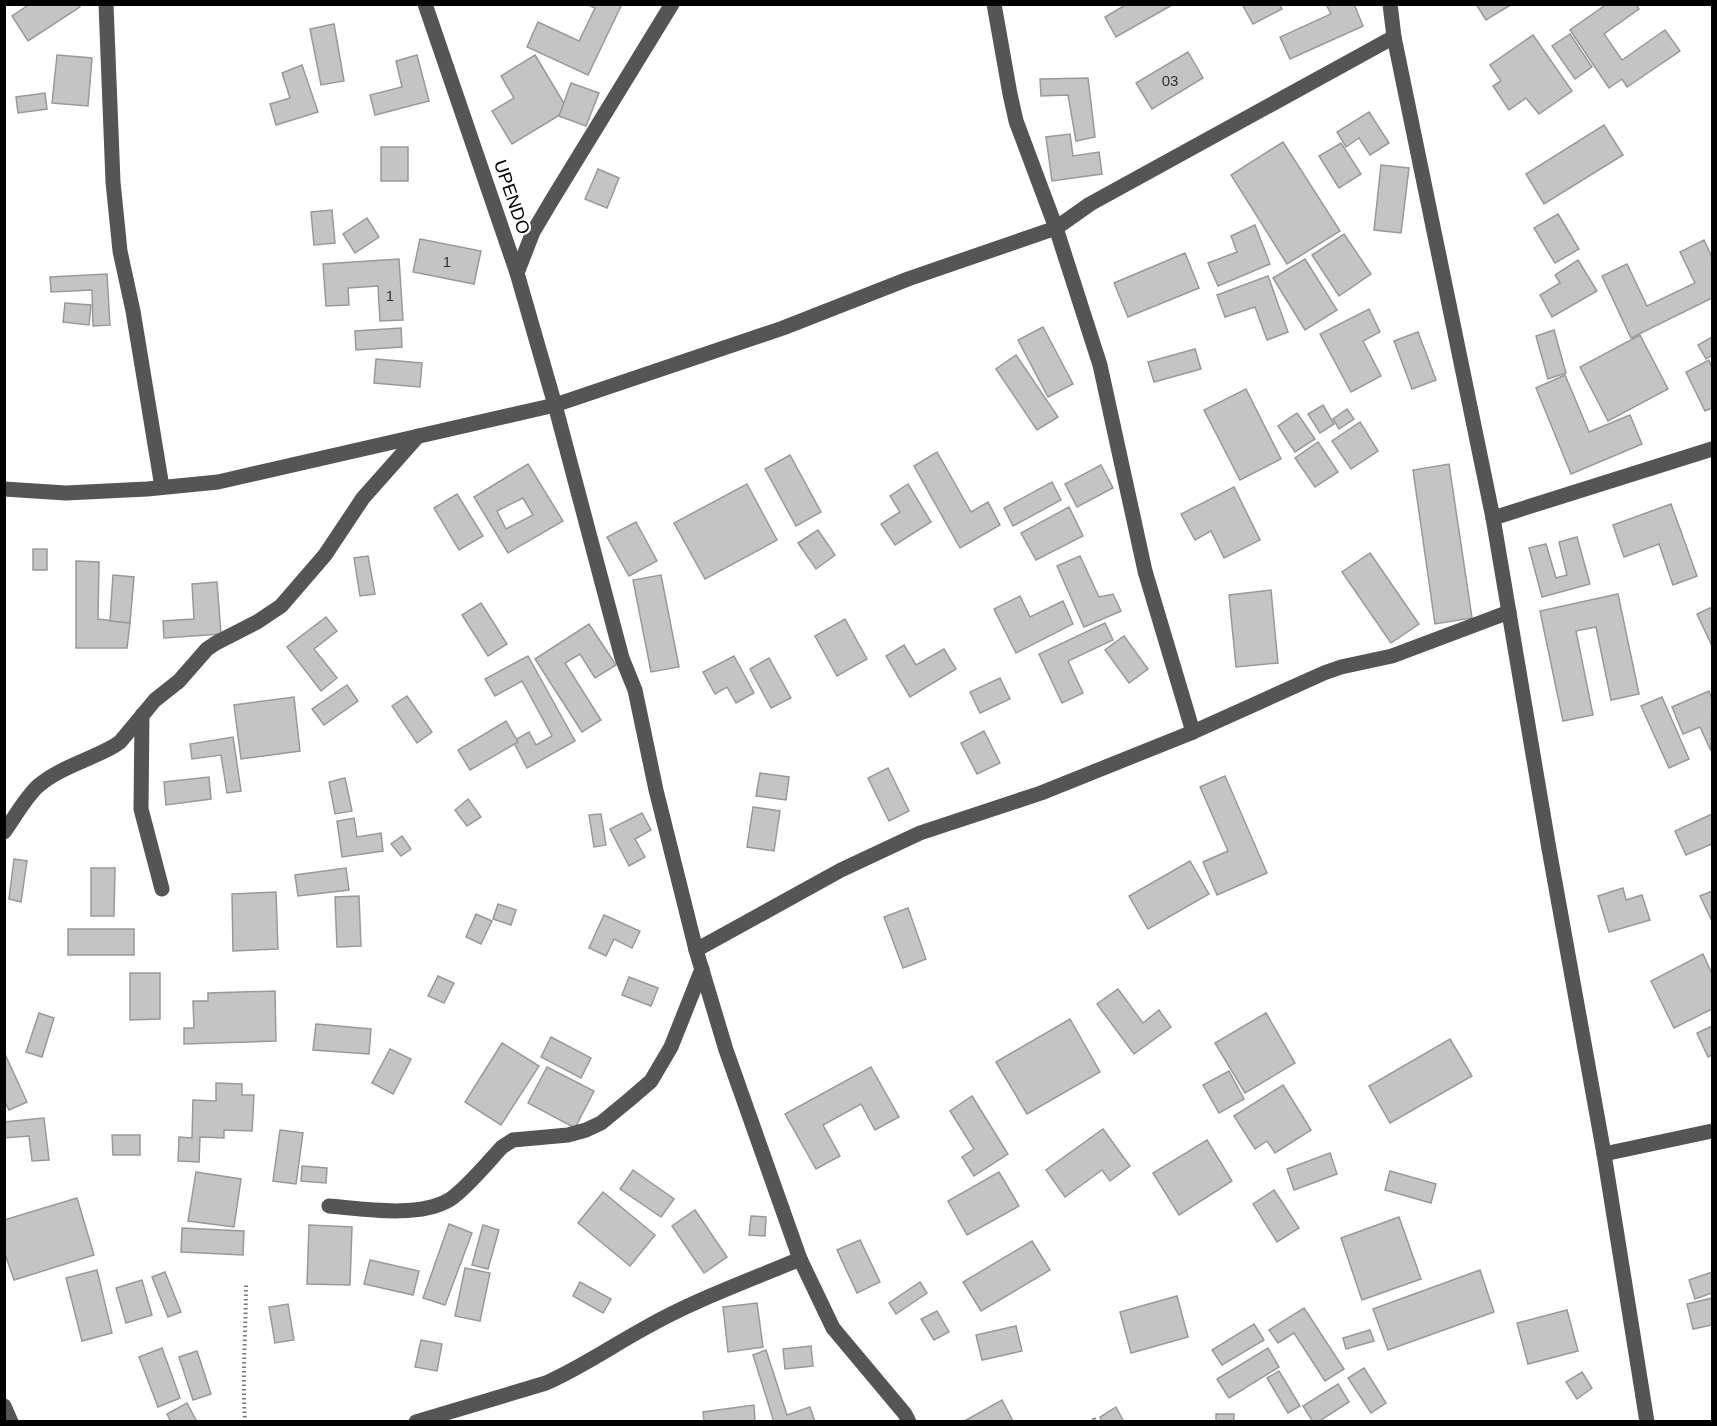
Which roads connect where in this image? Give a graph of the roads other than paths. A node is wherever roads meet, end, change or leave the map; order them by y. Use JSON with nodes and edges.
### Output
{"nodes":[{"id":1,"x":106,"y":4,"type":"edge"},
{"id":2,"x":425,"y":4,"type":"edge"},
{"id":3,"x":672,"y":4,"type":"edge"},
{"id":4,"x":994,"y":4,"type":"edge"},
{"id":5,"x":1390,"y":4,"type":"edge"},
{"id":6,"x":1394,"y":37,"type":"junction"},
{"id":7,"x":1056,"y":228,"type":"junction"},
{"id":8,"x":517,"y":273,"type":"junction"},
{"id":9,"x":555,"y":405,"type":"junction"},
{"id":10,"x":418,"y":436,"type":"junction"},
{"id":11,"x":1713,"y":448,"type":"edge"},
{"id":12,"x":162,"y":487,"type":"junction"},
{"id":13,"x":4,"y":489,"type":"edge"},
{"id":14,"x":1493,"y":518,"type":"junction"},
{"id":15,"x":1509,"y":612,"type":"junction"},
{"id":16,"x":142,"y":715,"type":"junction"},
{"id":17,"x":1193,"y":732,"type":"junction"},
{"id":18,"x":4,"y":832,"type":"edge"},
{"id":19,"x":162,"y":889,"type":"dead end"},
{"id":20,"x":696,"y":950,"type":"junction"},
{"id":21,"x":702,"y":969,"type":"junction"},
{"id":22,"x":1713,"y":1131,"type":"edge"},
{"id":23,"x":1604,"y":1154,"type":"junction"},
{"id":24,"x":329,"y":1206,"type":"dead end"},
{"id":25,"x":800,"y":1259,"type":"junction"},
{"id":26,"x":4,"y":1406,"type":"edge"},
{"id":27,"x":11,"y":1422,"type":"edge"},
{"id":28,"x":416,"y":1422,"type":"edge"},
{"id":29,"x":909,"y":1422,"type":"edge"},
{"id":30,"x":1647,"y":1422,"type":"edge"}],
"edges":[{"from":1,"to":12,"type":"street"},
{"from":2,"to":8,"type":"street","name":"UPENDO"},
{"from":3,"to":8,"type":"street"},
{"from":4,"to":7,"type":"street"},
{"from":5,"to":6,"type":"street"},
{"from":6,"to":7,"type":"street"},
{"from":6,"to":14,"type":"street"},
{"from":7,"to":9,"type":"street"},
{"from":7,"to":17,"type":"street"},
{"from":8,"to":9,"type":"street","name":"UPENDO"},
{"from":9,"to":10,"type":"street"},
{"from":9,"to":20,"type":"street","name":"UPENDO"},
{"from":10,"to":12,"type":"street"},
{"from":10,"to":16,"type":"street"},
{"from":11,"to":14,"type":"street"},
{"from":12,"to":13,"type":"street"},
{"from":14,"to":15,"type":"street"},
{"from":15,"to":17,"type":"street"},
{"from":15,"to":23,"type":"street"},
{"from":16,"to":18,"type":"street"},
{"from":16,"to":19,"type":"street"},
{"from":17,"to":20,"type":"street"},
{"from":20,"to":21,"type":"street","name":"UPENDO"},
{"from":21,"to":24,"type":"street"},
{"from":21,"to":25,"type":"street","name":"UPENDO"},
{"from":22,"to":23,"type":"street"},
{"from":23,"to":30,"type":"street"},
{"from":25,"to":28,"type":"street"},
{"from":25,"to":29,"type":"street","name":"UPENDO"},
{"from":26,"to":27,"type":"street"}]}
